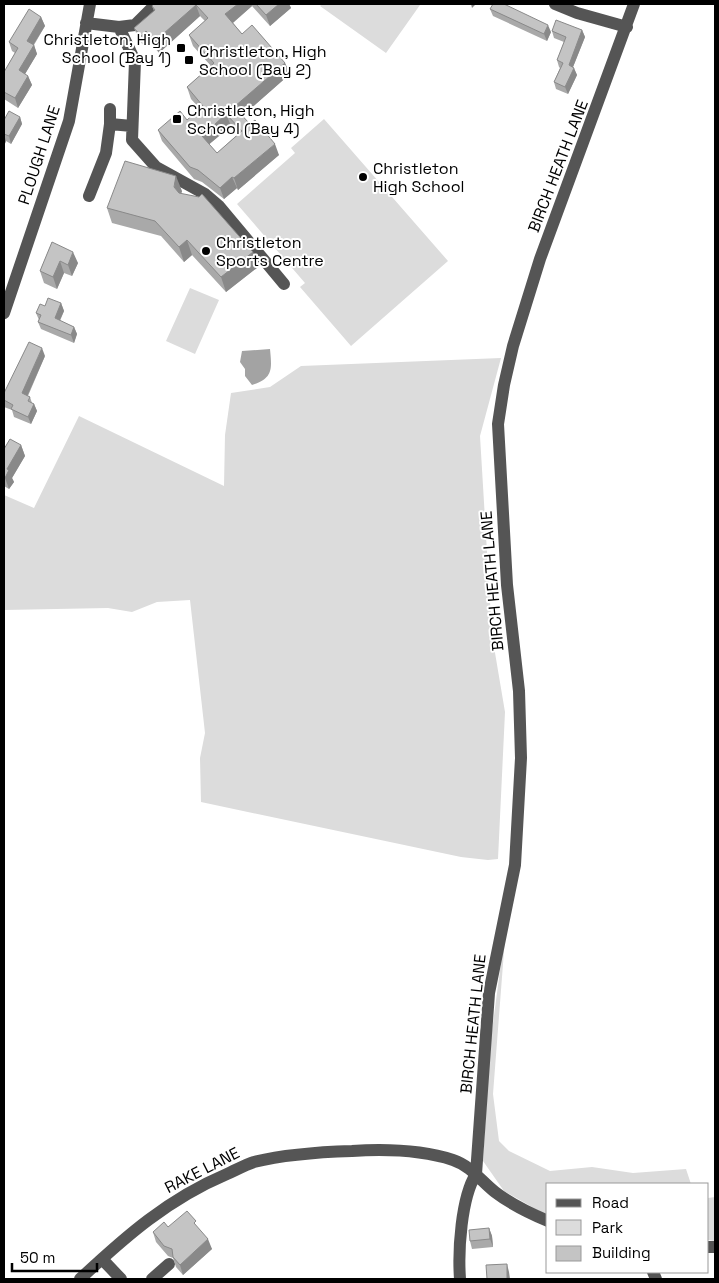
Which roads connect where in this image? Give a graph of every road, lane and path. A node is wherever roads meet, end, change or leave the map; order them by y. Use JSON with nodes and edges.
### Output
{"nodes":[{"id":1,"x":90,"y":4,"type":"edge"},
{"id":2,"x":156,"y":4,"type":"edge"},
{"id":3,"x":555,"y":4,"type":"edge"},
{"id":4,"x":634,"y":4,"type":"edge"},
{"id":5,"x":86,"y":23,"type":"junction"},
{"id":6,"x":119,"y":27,"type":"junction"},
{"id":7,"x":627,"y":27,"type":"junction"},
{"id":8,"x":110,"y":109,"type":"dead end"},
{"id":9,"x":110,"y":124,"type":"junction"},
{"id":10,"x":132,"y":126,"type":"junction"},
{"id":11,"x":89,"y":196,"type":"dead end"},
{"id":12,"x":284,"y":284,"type":"dead end"},
{"id":13,"x":4,"y":313,"type":"edge"},
{"id":14,"x":476,"y":1174,"type":"junction"},
{"id":15,"x":546,"y":1220,"type":"edge"},
{"id":16,"x":102,"y":1259,"type":"junction"},
{"id":17,"x":169,"y":1264,"type":"dead end"},
{"id":18,"x":80,"y":1279,"type":"edge"},
{"id":19,"x":121,"y":1279,"type":"edge"},
{"id":20,"x":152,"y":1279,"type":"edge"},
{"id":21,"x":460,"y":1279,"type":"edge"}],
"edges":[{"from":1,"to":5,"type":"street","name":"PLOUGH LANE"},
{"from":2,"to":6,"type":"street"},
{"from":3,"to":7,"type":"street"},
{"from":4,"to":7,"type":"street","name":"BIRCH HEATH LANE"},
{"from":5,"to":6,"type":"street"},
{"from":5,"to":13,"type":"street","name":"PLOUGH LANE"},
{"from":6,"to":10,"type":"street"},
{"from":7,"to":14,"type":"street","name":"BIRCH HEATH LANE"},
{"from":8,"to":9,"type":"street"},
{"from":9,"to":10,"type":"street"},
{"from":9,"to":11,"type":"street"},
{"from":10,"to":12,"type":"street"},
{"from":14,"to":15,"type":"street"},
{"from":14,"to":16,"type":"street","name":"RAKE LANE"},
{"from":14,"to":21,"type":"street","name":"BIRCH HEATH LANE"},
{"from":16,"to":18,"type":"street","name":"RAKE LANE"},
{"from":16,"to":19,"type":"street"},
{"from":17,"to":20,"type":"street"}]}
